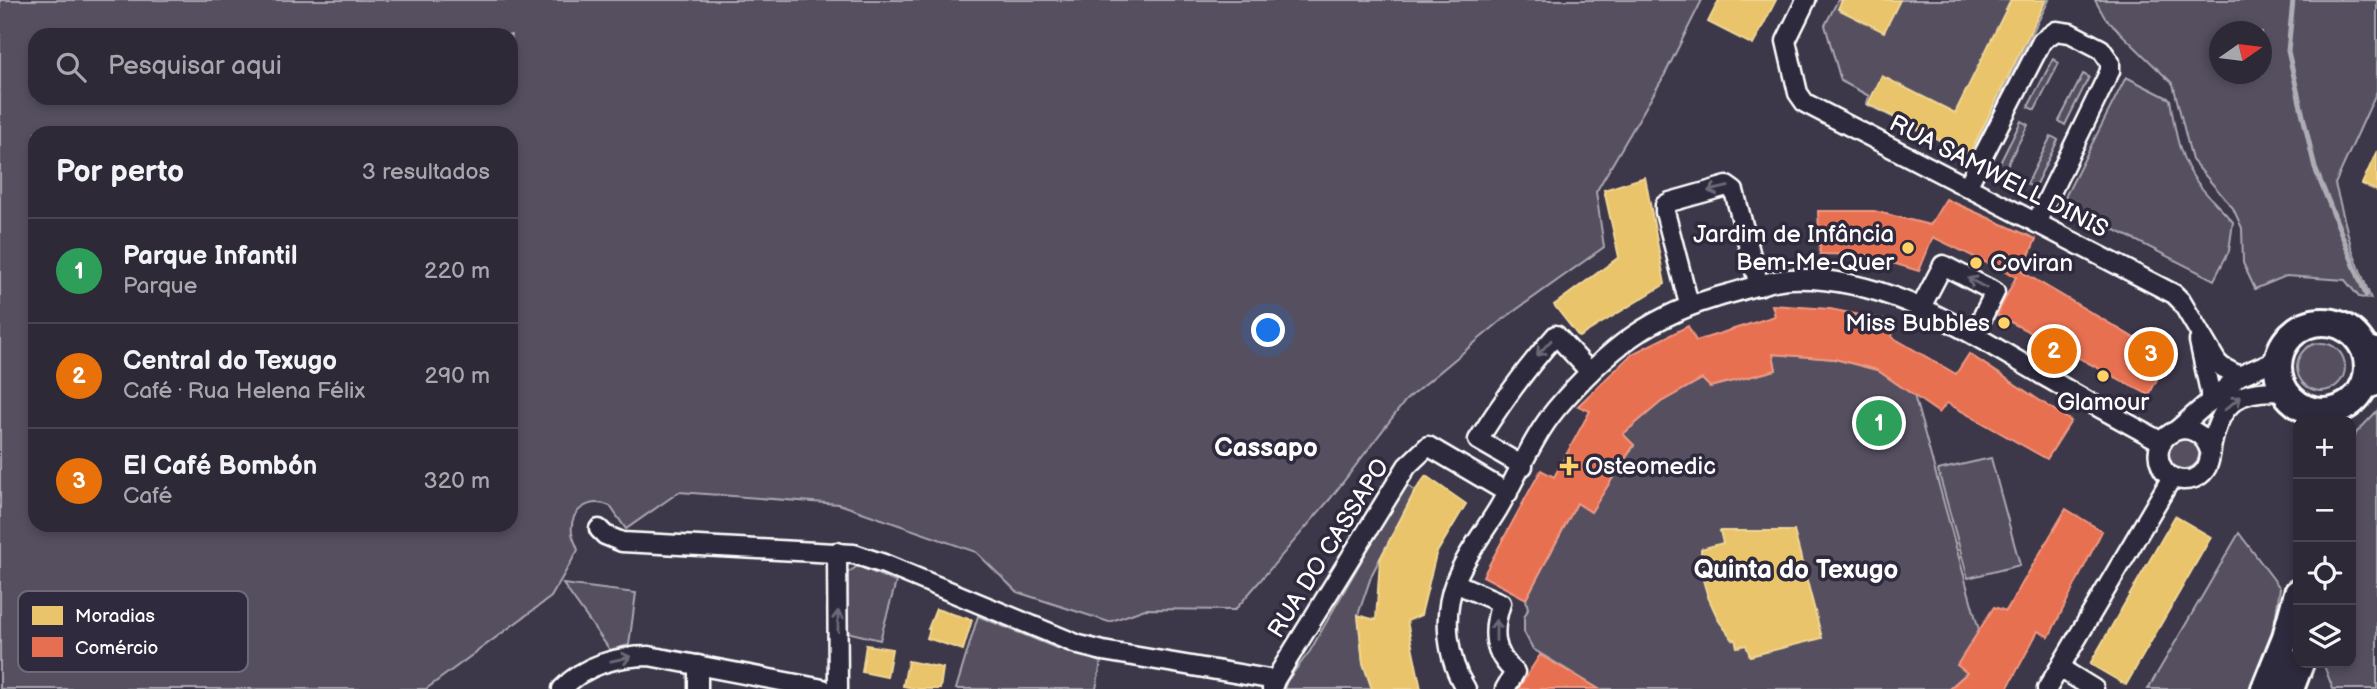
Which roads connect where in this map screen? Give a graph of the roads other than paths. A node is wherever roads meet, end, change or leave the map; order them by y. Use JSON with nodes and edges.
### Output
{"nodes":[{"id":1,"x":1806,"y":0,"type":"edge"},
{"id":2,"x":1967,"y":187,"type":"junction"},
{"id":3,"x":2036,"y":223,"type":"junction"},
{"id":4,"x":1759,"y":286,"type":"junction"},
{"id":5,"x":1689,"y":304,"type":"junction"},
{"id":6,"x":1921,"y":307,"type":"junction"},
{"id":7,"x":2197,"y":330,"type":"junction"},
{"id":8,"x":1974,"y":334,"type":"junction"},
{"id":9,"x":2368,"y":345,"type":"edge"},
{"id":10,"x":2278,"y":359,"type":"junction"},
{"id":11,"x":1590,"y":372,"type":"junction"},
{"id":12,"x":2239,"y":376,"type":"junction"},
{"id":13,"x":2357,"y":400,"type":"edge"},
{"id":14,"x":2210,"y":402,"type":"junction"},
{"id":15,"x":2297,"y":406,"type":"edge"},
{"id":16,"x":2176,"y":430,"type":"junction"},
{"id":17,"x":2162,"y":442,"type":"junction"},
{"id":18,"x":2210,"y":451,"type":"junction"},
{"id":19,"x":1523,"y":466,"type":"junction"},
{"id":20,"x":2172,"y":477,"type":"junction"},
{"id":21,"x":1508,"y":493,"type":"junction"},
{"id":22,"x":599,"y":529,"type":"dead end"},
{"id":23,"x":837,"y":552,"type":"junction"},
{"id":24,"x":1455,"y":583,"type":"junction"},
{"id":25,"x":2295,"y":605,"type":"edge"},
{"id":26,"x":698,"y":665,"type":"junction"},
{"id":27,"x":2060,"y":668,"type":"junction"},
{"id":28,"x":2298,"y":668,"type":"edge"},
{"id":29,"x":1273,"y":684,"type":"edge"},
{"id":30,"x":562,"y":689,"type":"edge"},
{"id":31,"x":698,"y":689,"type":"edge"},
{"id":32,"x":823,"y":689,"type":"edge"},
{"id":33,"x":838,"y":689,"type":"edge"},
{"id":34,"x":1466,"y":689,"type":"edge"},
{"id":35,"x":1505,"y":689,"type":"edge"},
{"id":36,"x":2047,"y":689,"type":"edge"},
{"id":37,"x":2094,"y":689,"type":"edge"},
{"id":38,"x":2265,"y":689,"type":"edge"},
{"id":39,"x":2290,"y":689,"type":"edge"}],
"edges":[{"from":1,"to":2,"type":"street","name":"RUA SAMWELL DINIS"},
{"from":2,"to":3,"type":"street","name":"RUA SAMWELL DINIS"},
{"from":2,"to":3,"type":"street"},
{"from":3,"to":7,"type":"street","name":"RUA SAMWELL DINIS"},
{"from":4,"to":5,"type":"street"},
{"from":4,"to":5,"type":"street","one_way":true},
{"from":4,"to":6,"type":"street"},
{"from":5,"to":11,"type":"street"},
{"from":6,"to":8,"type":"street"},
{"from":8,"to":6,"type":"street","one_way":true},
{"from":7,"to":12,"type":"street","name":"RUA SAMWELL DINIS"},
{"from":7,"to":14,"type":"street"},
{"from":8,"to":17,"type":"street"},
{"from":9,"to":10,"type":"street"},
{"from":9,"to":13,"type":"street"},
{"from":10,"to":12,"type":"street"},
{"from":10,"to":15,"type":"street"},
{"from":11,"to":19,"type":"street"},
{"from":11,"to":19,"type":"street","one_way":true},
{"from":12,"to":14,"type":"street"},
{"from":13,"to":15,"type":"street"},
{"from":14,"to":16,"type":"street"},
{"from":18,"to":15,"type":"street","one_way":true},
{"from":16,"to":17,"type":"street"},
{"from":16,"to":18,"type":"street"},
{"from":17,"to":20,"type":"street"},
{"from":18,"to":20,"type":"street"},
{"from":19,"to":21,"type":"street"},
{"from":20,"to":27,"type":"street"},
{"from":21,"to":24,"type":"street"},
{"from":21,"to":29,"type":"street","name":"RUA DO CASSAPO"},
{"from":22,"to":23,"type":"street"},
{"from":23,"to":29,"type":"street"},
{"from":33,"to":23,"type":"street","one_way":true},
{"from":24,"to":34,"type":"street"},
{"from":35,"to":24,"type":"street","one_way":true},
{"from":25,"to":38,"type":"street"},
{"from":30,"to":26,"type":"street","one_way":true},
{"from":26,"to":31,"type":"street"},
{"from":26,"to":32,"type":"street"},
{"from":27,"to":36,"type":"street"},
{"from":27,"to":37,"type":"street"},
{"from":28,"to":39,"type":"street"}]}
